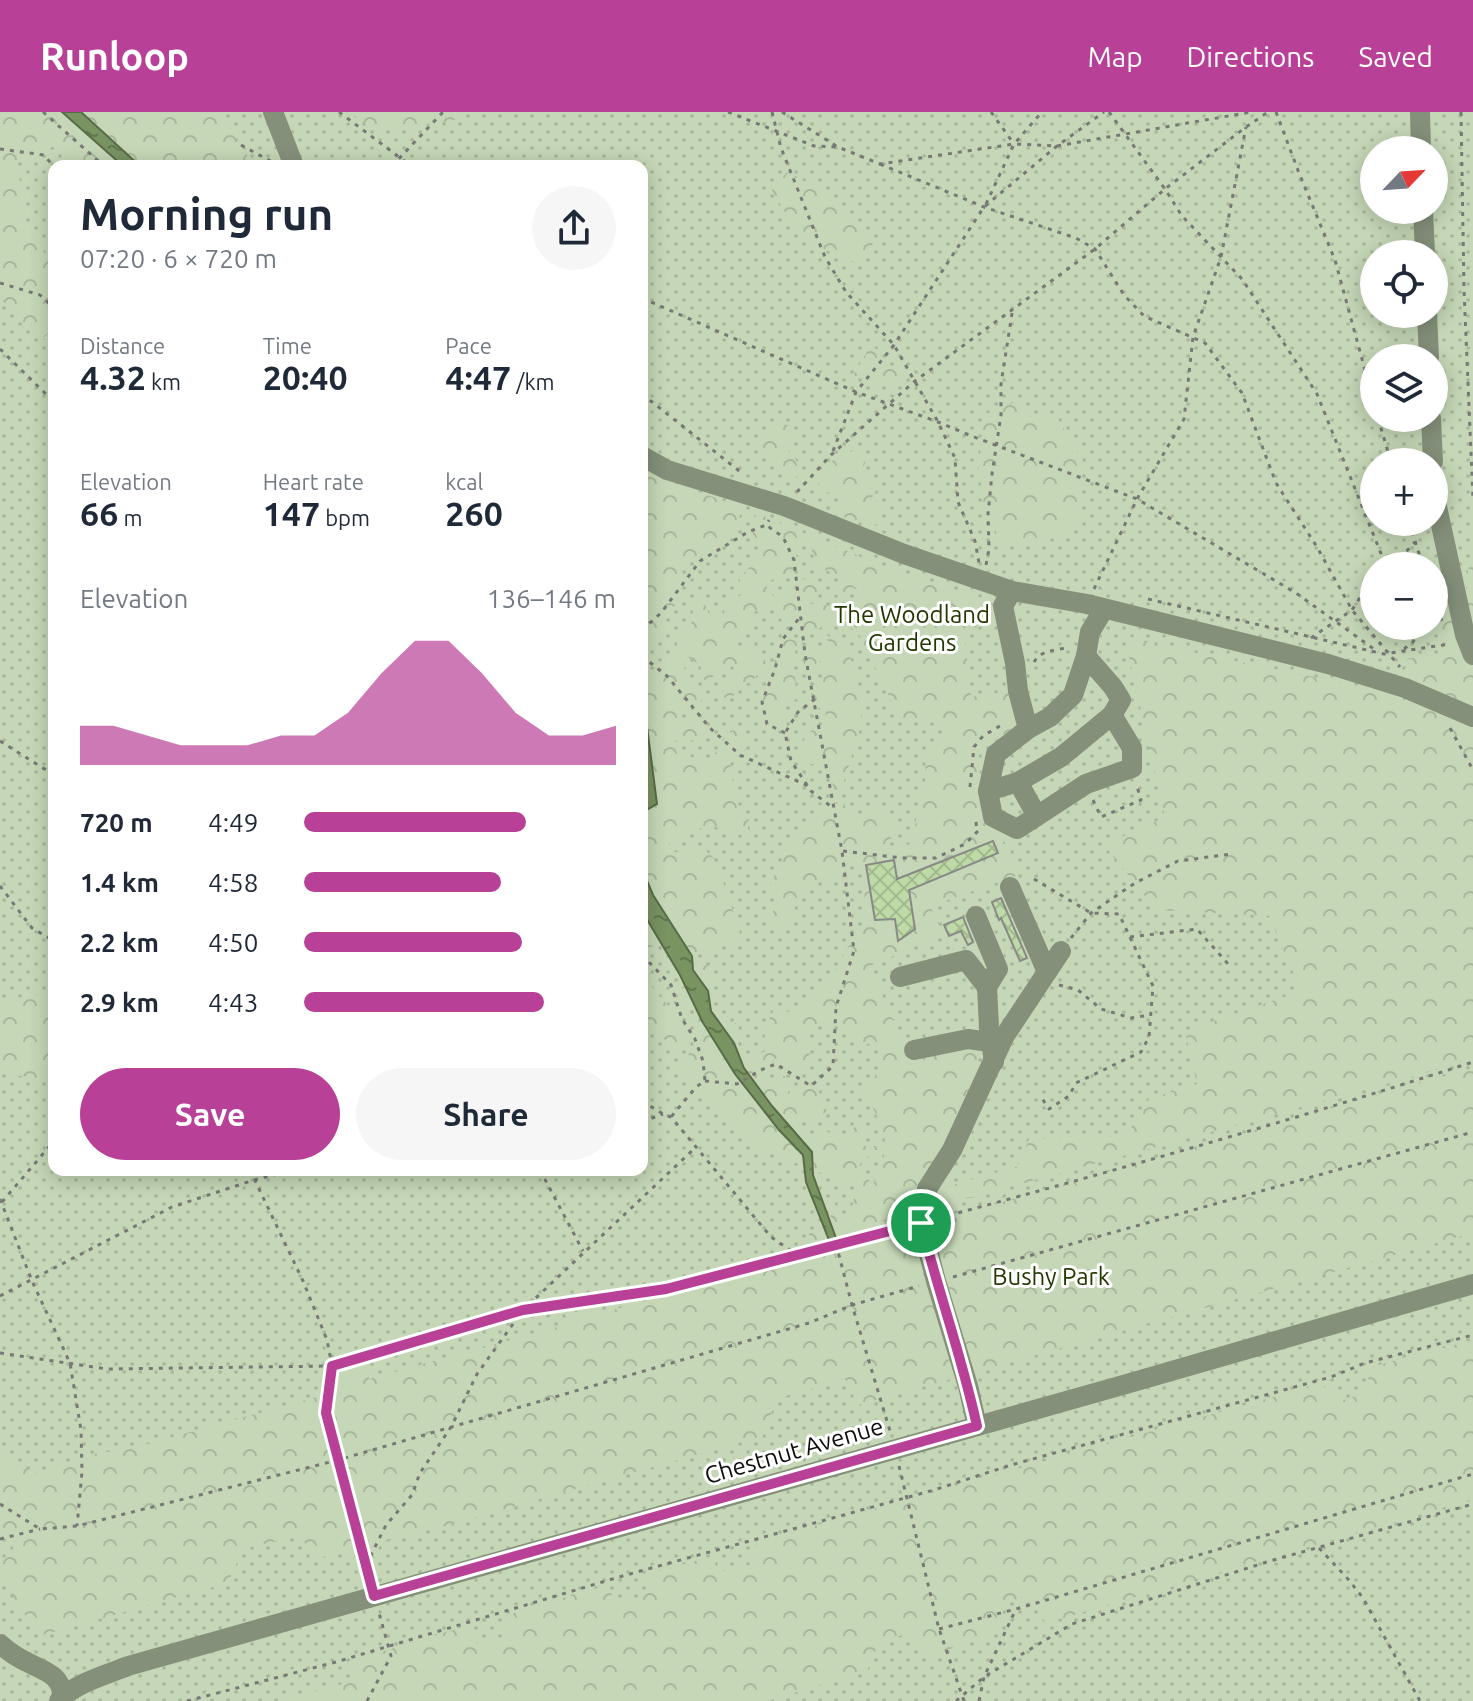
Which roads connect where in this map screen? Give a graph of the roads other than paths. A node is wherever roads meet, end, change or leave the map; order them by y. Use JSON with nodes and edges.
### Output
{"nodes":[{"id":1,"x":273,"y":112,"type":"edge"},
{"id":2,"x":1420,"y":112,"type":"edge"},
{"id":3,"x":1421,"y":136,"type":"edge"},
{"id":4,"x":292,"y":160,"type":"edge"},
{"id":5,"x":648,"y":459,"type":"edge"},
{"id":6,"x":1444,"y":536,"type":"edge"},
{"id":7,"x":1012,"y":591,"type":"junction"},
{"id":8,"x":1096,"y":606,"type":"junction"},
{"id":9,"x":1470,"y":649,"type":"edge"},
{"id":10,"x":1086,"y":656,"type":"junction"},
{"id":11,"x":1112,"y":715,"type":"junction"},
{"id":12,"x":1473,"y":717,"type":"edge"},
{"id":13,"x":1028,"y":729,"type":"junction"},
{"id":14,"x":1018,"y":782,"type":"junction"},
{"id":15,"x":988,"y":791,"type":"junction"},
{"id":16,"x":1037,"y":816,"type":"junction"},
{"id":17,"x":1010,"y":887,"type":"dead end"},
{"id":18,"x":976,"y":916,"type":"dead end"},
{"id":19,"x":1061,"y":951,"type":"road end"},
{"id":20,"x":900,"y":977,"type":"dead end"},
{"id":21,"x":1043,"y":978,"type":"junction"},
{"id":22,"x":987,"y":987,"type":"junction"},
{"id":23,"x":914,"y":1050,"type":"dead end"},
{"id":24,"x":992,"y":1052,"type":"junction"},
{"id":25,"x":1473,"y":1284,"type":"edge"},
{"id":26,"x":977,"y":1426,"type":"junction"},
{"id":27,"x":0,"y":1644,"type":"edge"},
{"id":28,"x":128,"y":1666,"type":"junction"},
{"id":29,"x":44,"y":1669,"type":"junction"},
{"id":30,"x":61,"y":1699,"type":"edge"}],
"edges":[{"from":1,"to":4,"type":"street"},
{"from":2,"to":3,"type":"street"},
{"from":5,"to":7,"type":"street"},
{"from":6,"to":9,"type":"street"},
{"from":7,"to":8,"type":"street"},
{"from":7,"to":13,"type":"street"},
{"from":8,"to":10,"type":"street"},
{"from":8,"to":12,"type":"street"},
{"from":10,"to":11,"type":"street"},
{"from":10,"to":13,"type":"street"},
{"from":11,"to":14,"type":"street"},
{"from":11,"to":16,"type":"street"},
{"from":13,"to":15,"type":"street"},
{"from":14,"to":15,"type":"street"},
{"from":14,"to":16,"type":"street"},
{"from":15,"to":16,"type":"street"},
{"from":17,"to":21,"type":"street"},
{"from":18,"to":22,"type":"street"},
{"from":19,"to":21,"type":"street"},
{"from":20,"to":22,"type":"street"},
{"from":21,"to":24,"type":"street"},
{"from":22,"to":24,"type":"street"},
{"from":23,"to":24,"type":"street"},
{"from":24,"to":26,"type":"street"},
{"from":25,"to":26,"type":"street","name":"Chestnut Avenue"},
{"from":26,"to":28,"type":"street","name":"Chestnut Avenue"},
{"from":27,"to":29,"type":"street","name":"Chestnut Avenue"},
{"from":28,"to":29,"type":"street","name":"Chestnut Avenue"},
{"from":28,"to":30,"type":"street","name":"Chestnut Avenue"},
{"from":29,"to":30,"type":"street","name":"Chestnut Avenue"}]}
